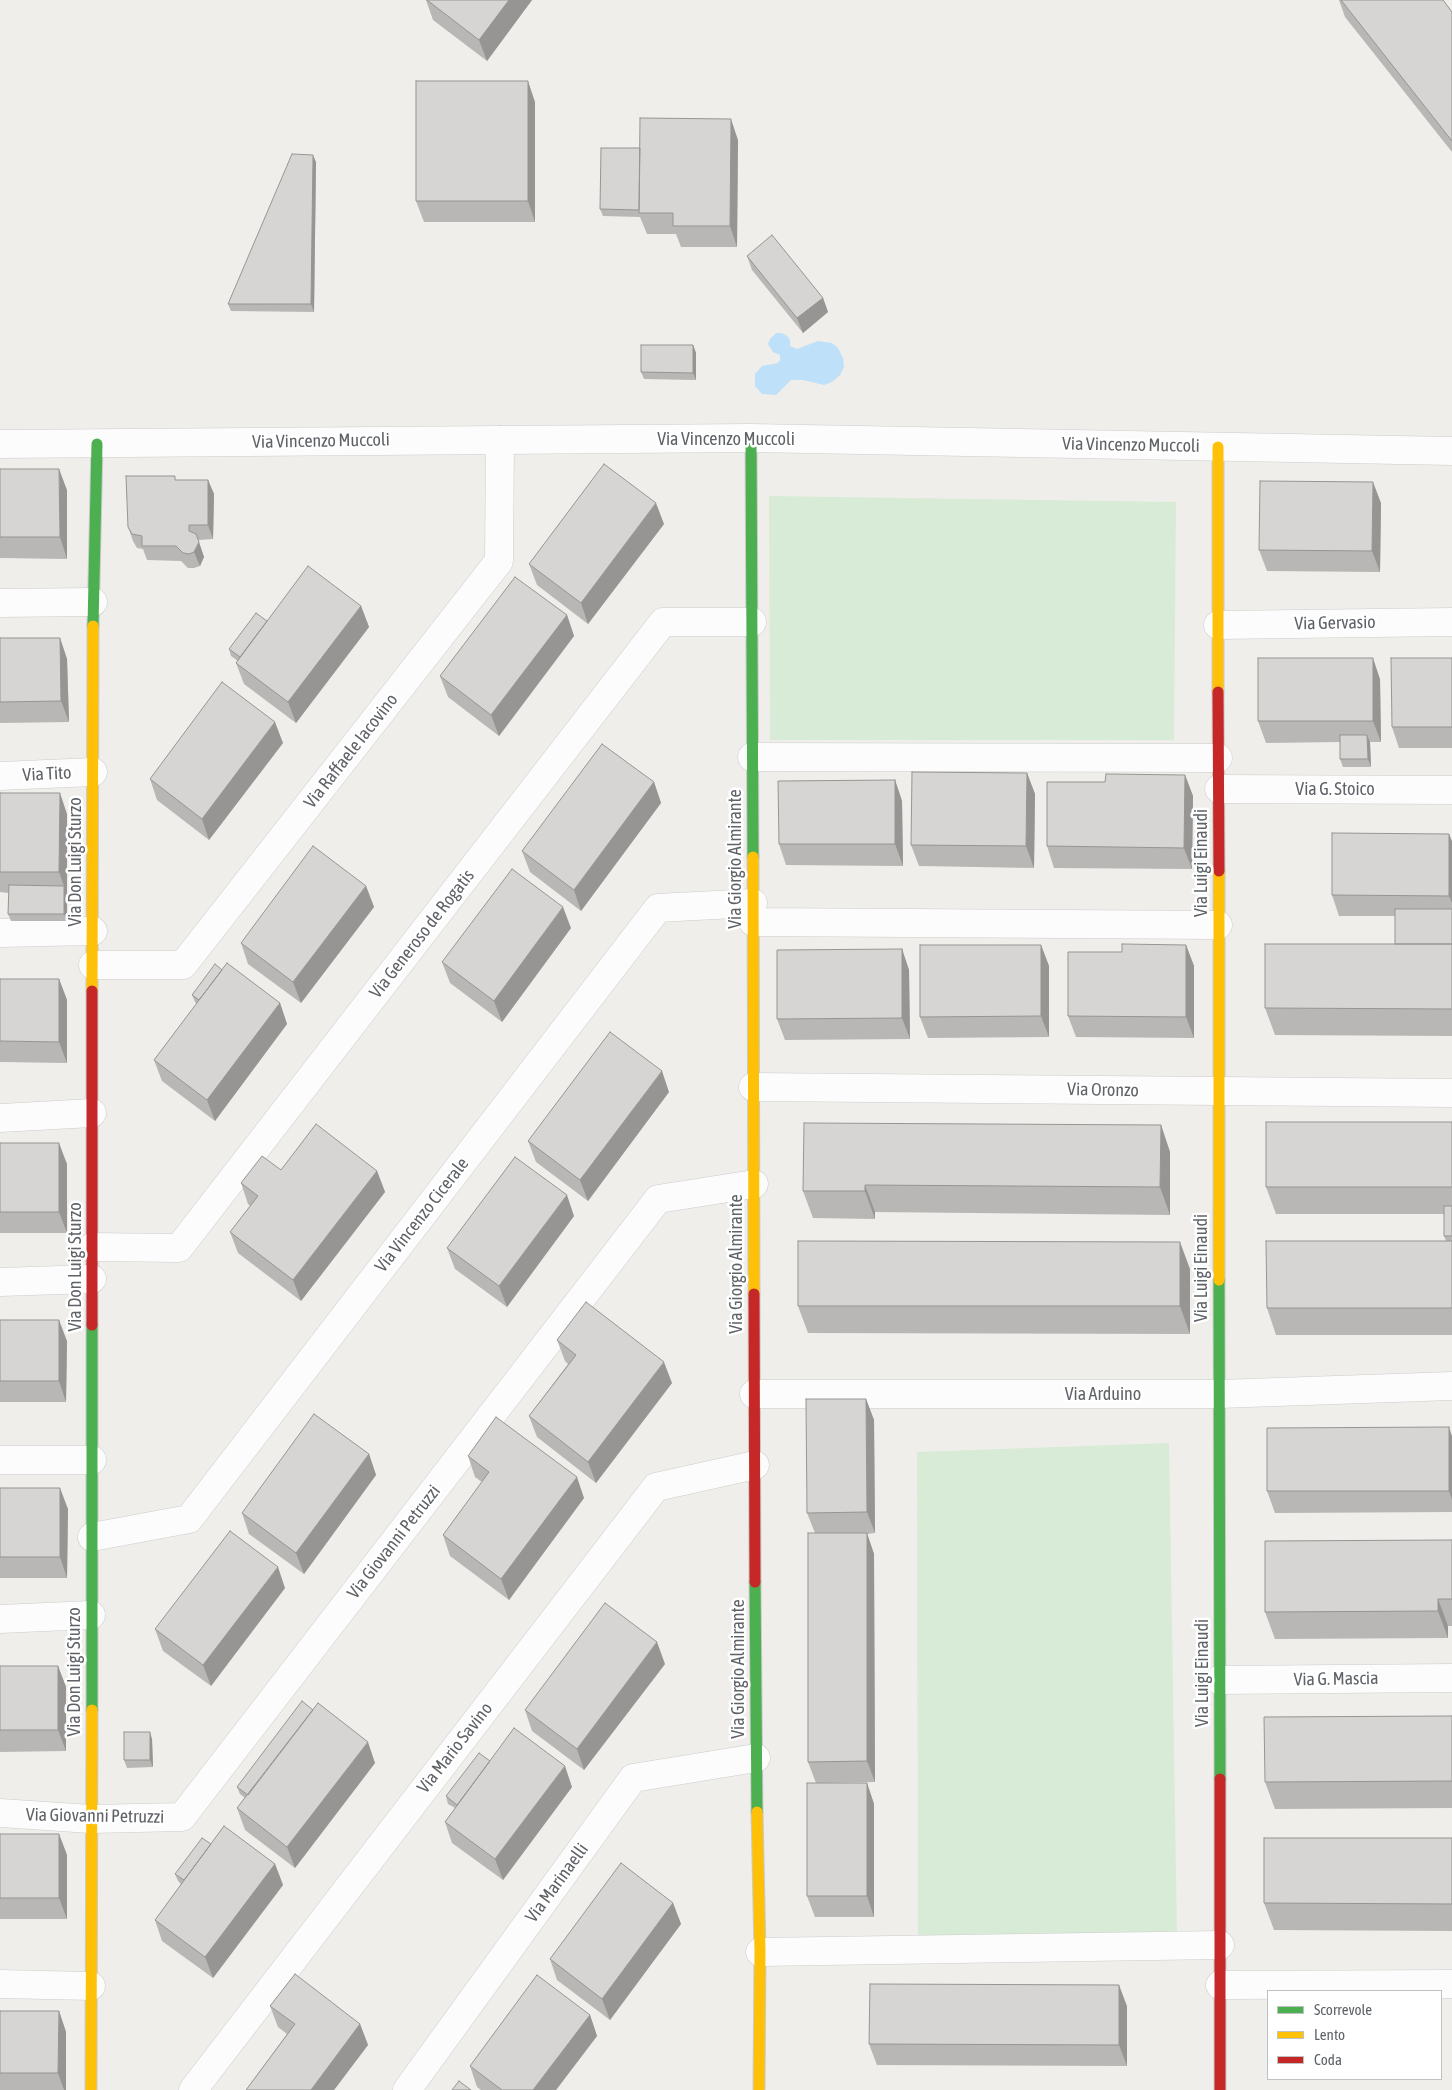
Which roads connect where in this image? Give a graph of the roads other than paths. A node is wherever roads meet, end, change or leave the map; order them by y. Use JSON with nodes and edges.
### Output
{"nodes":[{"id":1,"x":751,"y":438,"type":"junction"},
{"id":2,"x":500,"y":440,"type":"junction"},
{"id":3,"x":0,"y":444,"type":"edge"},
{"id":4,"x":97,"y":444,"type":"junction"},
{"id":5,"x":1218,"y":447,"type":"junction"},
{"id":6,"x":1452,"y":451,"type":"edge"},
{"id":7,"x":93,"y":602,"type":"junction"},
{"id":8,"x":0,"y":603,"type":"edge"},
{"id":9,"x":752,"y":622,"type":"junction"},
{"id":10,"x":1452,"y":622,"type":"edge"},
{"id":11,"x":1218,"y":624,"type":"junction"},
{"id":12,"x":752,"y":757,"type":"junction"},
{"id":13,"x":1218,"y":758,"type":"junction"},
{"id":14,"x":93,"y":772,"type":"junction"},
{"id":15,"x":0,"y":776,"type":"edge"},
{"id":16,"x":1219,"y":789,"type":"junction"},
{"id":17,"x":1452,"y":790,"type":"edge"},
{"id":18,"x":753,"y":912,"type":"junction"},
{"id":19,"x":1218,"y":925,"type":"junction"},
{"id":20,"x":93,"y":931,"type":"junction"},
{"id":21,"x":0,"y":933,"type":"edge"},
{"id":22,"x":93,"y":965,"type":"junction"},
{"id":23,"x":753,"y":1087,"type":"junction"},
{"id":24,"x":1218,"y":1091,"type":"junction"},
{"id":25,"x":1452,"y":1093,"type":"edge"},
{"id":26,"x":92,"y":1113,"type":"junction"},
{"id":27,"x":0,"y":1118,"type":"edge"},
{"id":28,"x":754,"y":1184,"type":"junction"},
{"id":29,"x":92,"y":1247,"type":"junction"},
{"id":30,"x":92,"y":1279,"type":"junction"},
{"id":31,"x":0,"y":1282,"type":"edge"},
{"id":32,"x":1452,"y":1386,"type":"edge"},
{"id":33,"x":754,"y":1394,"type":"junction"},
{"id":34,"x":1219,"y":1394,"type":"junction"},
{"id":35,"x":0,"y":1460,"type":"edge"},
{"id":36,"x":92,"y":1460,"type":"junction"},
{"id":37,"x":755,"y":1465,"type":"junction"},
{"id":38,"x":92,"y":1537,"type":"junction"},
{"id":39,"x":91,"y":1614,"type":"junction"},
{"id":40,"x":0,"y":1619,"type":"edge"},
{"id":41,"x":1452,"y":1678,"type":"edge"},
{"id":42,"x":1219,"y":1680,"type":"junction"},
{"id":43,"x":756,"y":1758,"type":"junction"},
{"id":44,"x":0,"y":1813,"type":"edge"},
{"id":45,"x":91,"y":1819,"type":"junction"},
{"id":46,"x":1220,"y":1945,"type":"junction"},
{"id":47,"x":760,"y":1952,"type":"junction"},
{"id":48,"x":0,"y":1984,"type":"edge"},
{"id":49,"x":1452,"y":1984,"type":"edge"},
{"id":50,"x":1220,"y":1985,"type":"junction"},
{"id":51,"x":91,"y":1986,"type":"junction"},
{"id":52,"x":91,"y":2090,"type":"edge"},
{"id":53,"x":193,"y":2090,"type":"edge"},
{"id":54,"x":407,"y":2090,"type":"edge"},
{"id":55,"x":759,"y":2090,"type":"edge"},
{"id":56,"x":1220,"y":2090,"type":"edge"}],
"edges":[{"from":1,"to":2,"type":"street","name":"Via Vincenzo Muccoli"},
{"from":1,"to":5,"type":"street","name":"Via Vincenzo Muccoli"},
{"from":1,"to":9,"type":"street","name":"Via Giorgio Almirante"},
{"from":2,"to":4,"type":"street","name":"Via Vincenzo Muccoli"},
{"from":2,"to":22,"type":"street","name":"Via Raffaele Iacovino"},
{"from":3,"to":4,"type":"street","name":"Via Vincenzo Muccoli"},
{"from":4,"to":7,"type":"street","name":"Via Don Luigi Sturzo"},
{"from":5,"to":6,"type":"street","name":"Via Vincenzo Muccoli"},
{"from":5,"to":11,"type":"street","name":"Via Luigi Einaudi"},
{"from":7,"to":8,"type":"street"},
{"from":7,"to":14,"type":"street","name":"Via Don Luigi Sturzo"},
{"from":9,"to":12,"type":"street","name":"Via Giorgio Almirante"},
{"from":9,"to":29,"type":"street","name":"Via Generoso de Rogatis"},
{"from":10,"to":11,"type":"street","name":"Via Gervasio"},
{"from":11,"to":13,"type":"street","name":"Via Luigi Einaudi"},
{"from":12,"to":13,"type":"street"},
{"from":12,"to":18,"type":"street","name":"Via Giorgio Almirante"},
{"from":13,"to":16,"type":"street","name":"Via Luigi Einaudi"},
{"from":14,"to":15,"type":"street","name":"Via Tito"},
{"from":14,"to":20,"type":"street","name":"Via Don Luigi Sturzo"},
{"from":16,"to":17,"type":"street","name":"Via G. Stoico"},
{"from":16,"to":19,"type":"street","name":"Via Luigi Einaudi"},
{"from":18,"to":19,"type":"street","name":"Via Vincenzo Cicerale"},
{"from":18,"to":23,"type":"street","name":"Via Giorgio Almirante"},
{"from":18,"to":38,"type":"street","name":"Via Vincenzo Cicerale"},
{"from":19,"to":24,"type":"street","name":"Via Luigi Einaudi"},
{"from":20,"to":21,"type":"street"},
{"from":20,"to":22,"type":"street","name":"Via Don Luigi Sturzo"},
{"from":22,"to":26,"type":"street","name":"Via Don Luigi Sturzo"},
{"from":23,"to":24,"type":"street","name":"Via Oronzo"},
{"from":23,"to":28,"type":"street","name":"Via Giorgio Almirante"},
{"from":24,"to":25,"type":"street","name":"Via Oronzo"},
{"from":24,"to":34,"type":"street","name":"Via Luigi Einaudi"},
{"from":26,"to":27,"type":"street"},
{"from":26,"to":29,"type":"street","name":"Via Don Luigi Sturzo"},
{"from":28,"to":33,"type":"street","name":"Via Giorgio Almirante"},
{"from":28,"to":45,"type":"street","name":"Via Giovanni Petruzzi"},
{"from":29,"to":30,"type":"street","name":"Via Don Luigi Sturzo"},
{"from":30,"to":31,"type":"street"},
{"from":30,"to":36,"type":"street","name":"Via Don Luigi Sturzo"},
{"from":32,"to":34,"type":"street","name":"Via Arduino"},
{"from":33,"to":34,"type":"street","name":"Via Arduino"},
{"from":33,"to":37,"type":"street","name":"Via Giorgio Almirante"},
{"from":34,"to":42,"type":"street","name":"Via Luigi Einaudi"},
{"from":35,"to":36,"type":"street"},
{"from":36,"to":38,"type":"street","name":"Via Don Luigi Sturzo"},
{"from":37,"to":43,"type":"street","name":"Via Giorgio Almirante"},
{"from":37,"to":53,"type":"street","name":"Via Mario Savino"},
{"from":38,"to":39,"type":"street","name":"Via Don Luigi Sturzo"},
{"from":39,"to":40,"type":"street"},
{"from":39,"to":45,"type":"street","name":"Via Don Luigi Sturzo"},
{"from":41,"to":42,"type":"street","name":"Via G. Mascia"},
{"from":42,"to":46,"type":"street","name":"Via Luigi Einaudi"},
{"from":43,"to":47,"type":"street","name":"Via Giorgio Almirante"},
{"from":43,"to":54,"type":"street","name":"Via Marinaelli"},
{"from":44,"to":45,"type":"street","name":"Via Giovanni Petruzzi"},
{"from":45,"to":51,"type":"street","name":"Via Don Luigi Sturzo"},
{"from":46,"to":47,"type":"street"},
{"from":46,"to":50,"type":"street","name":"Via Luigi Einaudi"},
{"from":47,"to":55,"type":"street","name":"Via Giorgio Almirante"},
{"from":48,"to":51,"type":"street"},
{"from":49,"to":50,"type":"street"},
{"from":50,"to":56,"type":"street","name":"Via Luigi Einaudi"},
{"from":51,"to":52,"type":"street","name":"Via Don Luigi Sturzo"}]}
